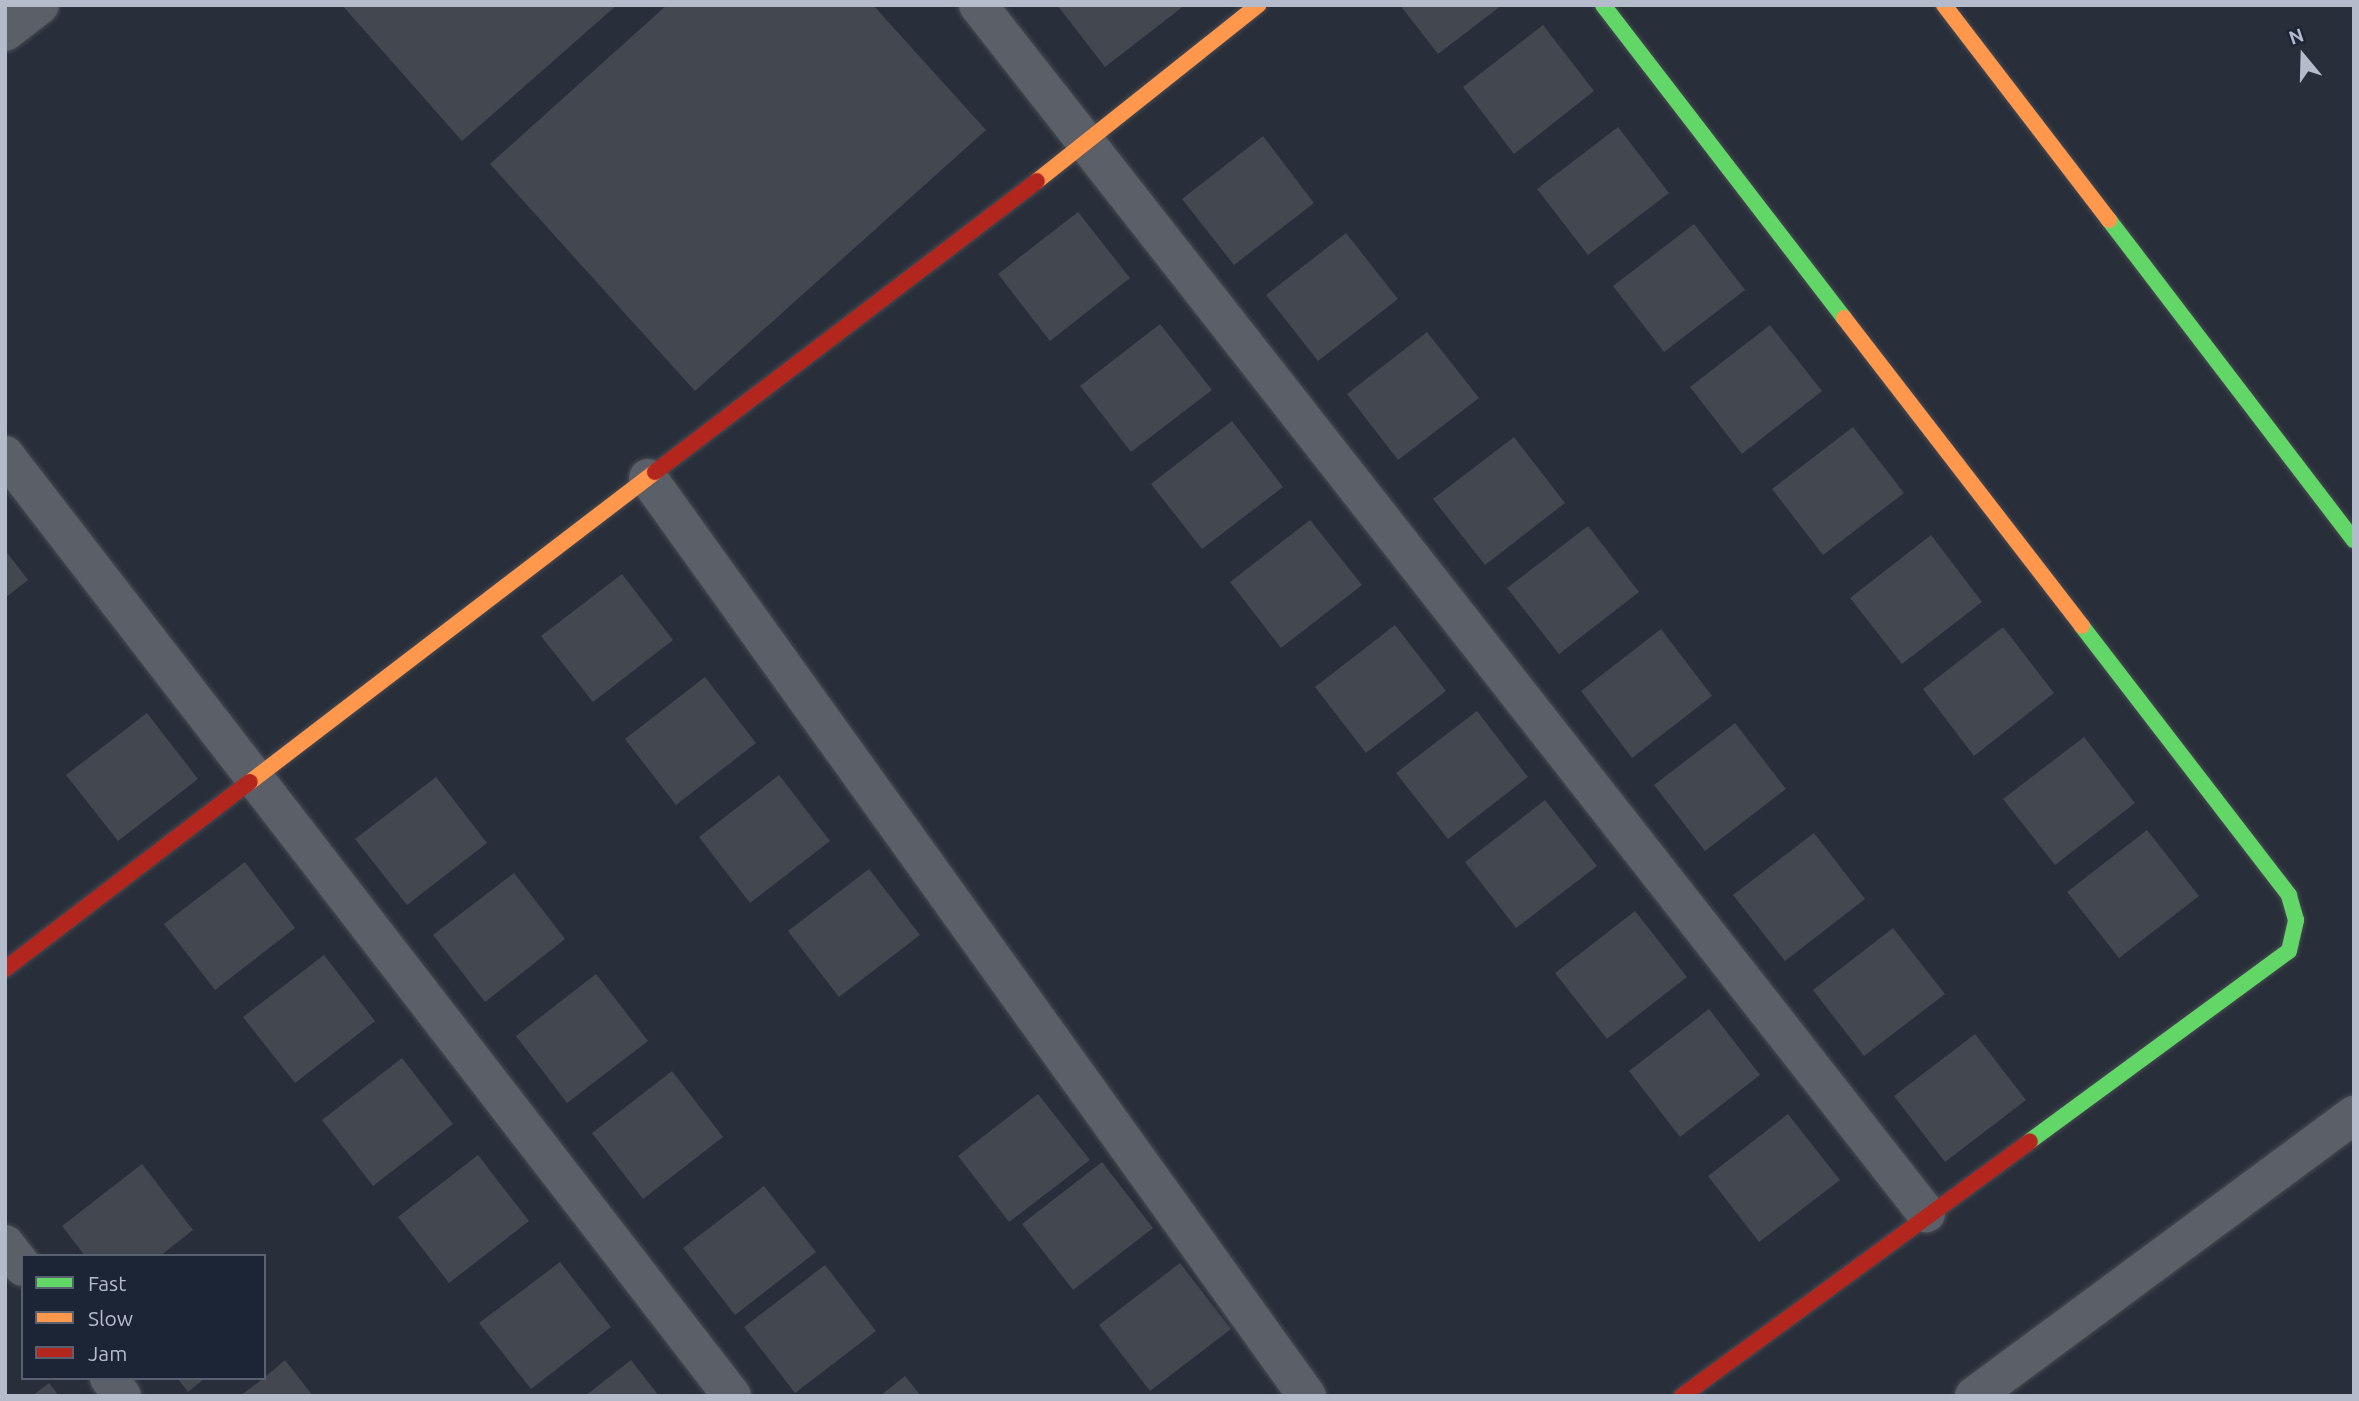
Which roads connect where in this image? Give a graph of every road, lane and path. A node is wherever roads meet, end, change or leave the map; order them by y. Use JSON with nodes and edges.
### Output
{"nodes":[{"id":1,"x":40,"y":5,"type":"edge"},
{"id":2,"x":978,"y":5,"type":"edge"},
{"id":3,"x":1258,"y":5,"type":"edge"},
{"id":4,"x":1604,"y":5,"type":"edge"},
{"id":5,"x":1944,"y":5,"type":"edge"},
{"id":6,"x":5,"y":32,"type":"edge"},
{"id":7,"x":1084,"y":145,"type":"junction"},
{"id":8,"x":5,"y":455,"type":"edge"},
{"id":9,"x":648,"y":478,"type":"junction"},
{"id":10,"x":2354,"y":540,"type":"edge"},
{"id":11,"x":258,"y":776,"type":"junction"},
{"id":12,"x":5,"y":970,"type":"edge"},
{"id":13,"x":2354,"y":1115,"type":"edge"},
{"id":14,"x":1926,"y":1213,"type":"junction"},
{"id":15,"x":5,"y":1244,"type":"edge"},
{"id":16,"x":21,"y":1264,"type":"edge"},
{"id":17,"x":110,"y":1380,"type":"edge"},
{"id":18,"x":122,"y":1396,"type":"edge"},
{"id":19,"x":732,"y":1396,"type":"edge"},
{"id":20,"x":1307,"y":1396,"type":"edge"},
{"id":21,"x":1682,"y":1396,"type":"edge"},
{"id":22,"x":1974,"y":1396,"type":"edge"}],
"edges":[{"from":1,"to":6,"type":"street"},
{"from":2,"to":7,"type":"street"},
{"from":3,"to":7,"type":"street"},
{"from":4,"to":14,"type":"street"},
{"from":5,"to":10,"type":"street"},
{"from":7,"to":9,"type":"street"},
{"from":7,"to":14,"type":"street"},
{"from":8,"to":11,"type":"street"},
{"from":9,"to":11,"type":"street"},
{"from":9,"to":20,"type":"street"},
{"from":11,"to":12,"type":"street"},
{"from":11,"to":19,"type":"street"},
{"from":13,"to":22,"type":"street"},
{"from":14,"to":21,"type":"street"},
{"from":15,"to":16,"type":"street"},
{"from":17,"to":18,"type":"street"}]}
